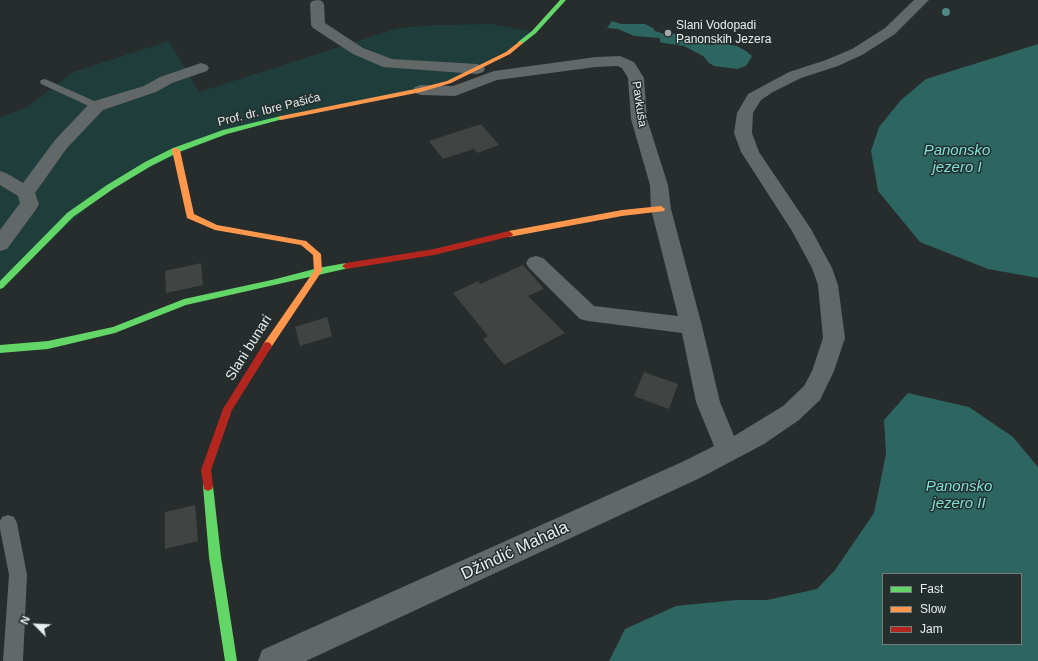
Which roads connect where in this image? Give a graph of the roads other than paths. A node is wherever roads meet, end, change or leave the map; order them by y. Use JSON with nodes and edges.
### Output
{"nodes":[{"id":1,"x":563,"y":0,"type":"edge"},
{"id":2,"x":922,"y":0,"type":"edge"},
{"id":3,"x":317,"y":4,"type":"dead end"},
{"id":4,"x":200,"y":68,"type":"dead end"},
{"id":5,"x":477,"y":69,"type":"junction"},
{"id":6,"x":45,"y":82,"type":"dead end"},
{"id":7,"x":421,"y":90,"type":"junction"},
{"id":8,"x":97,"y":106,"type":"junction"},
{"id":9,"x":176,"y":150,"type":"junction"},
{"id":10,"x":0,"y":177,"type":"edge"},
{"id":11,"x":26,"y":193,"type":"junction"},
{"id":12,"x":661,"y":209,"type":"junction"},
{"id":13,"x":0,"y":244,"type":"edge"},
{"id":14,"x":536,"y":263,"type":"dead end"},
{"id":15,"x":318,"y":271,"type":"junction"},
{"id":16,"x":0,"y":286,"type":"edge"},
{"id":17,"x":692,"y":326,"type":"junction"},
{"id":18,"x":0,"y":349,"type":"edge"},
{"id":19,"x":728,"y":451,"type":"junction"},
{"id":20,"x":8,"y":523,"type":"dead end"},
{"id":21,"x":13,"y":661,"type":"edge"},
{"id":22,"x":231,"y":661,"type":"edge"},
{"id":23,"x":273,"y":661,"type":"edge"}],
"edges":[{"from":1,"to":5,"type":"street","name":"Prof. dr. Ibre Pašića"},
{"from":2,"to":19,"type":"street","name":"Džindić Mahala"},
{"from":3,"to":5,"type":"street"},
{"from":4,"to":8,"type":"street"},
{"from":5,"to":7,"type":"street","name":"Prof. dr. Ibre Pašića"},
{"from":6,"to":8,"type":"lane"},
{"from":7,"to":9,"type":"street","name":"Prof. dr. Ibre Pašića"},
{"from":7,"to":12,"type":"street","name":"Pavkuša"},
{"from":8,"to":11,"type":"street"},
{"from":9,"to":15,"type":"street"},
{"from":9,"to":16,"type":"street","name":"Prof. dr. Ibre Pašića"},
{"from":10,"to":11,"type":"street"},
{"from":11,"to":13,"type":"street"},
{"from":12,"to":15,"type":"street"},
{"from":12,"to":17,"type":"street","name":"Pavkuša"},
{"from":14,"to":17,"type":"street"},
{"from":15,"to":18,"type":"street"},
{"from":15,"to":22,"type":"street","name":"Slani bunari"},
{"from":17,"to":19,"type":"street","name":"Pavkuša"},
{"from":19,"to":23,"type":"street","name":"Džindić Mahala"},
{"from":20,"to":21,"type":"lane"}]}
